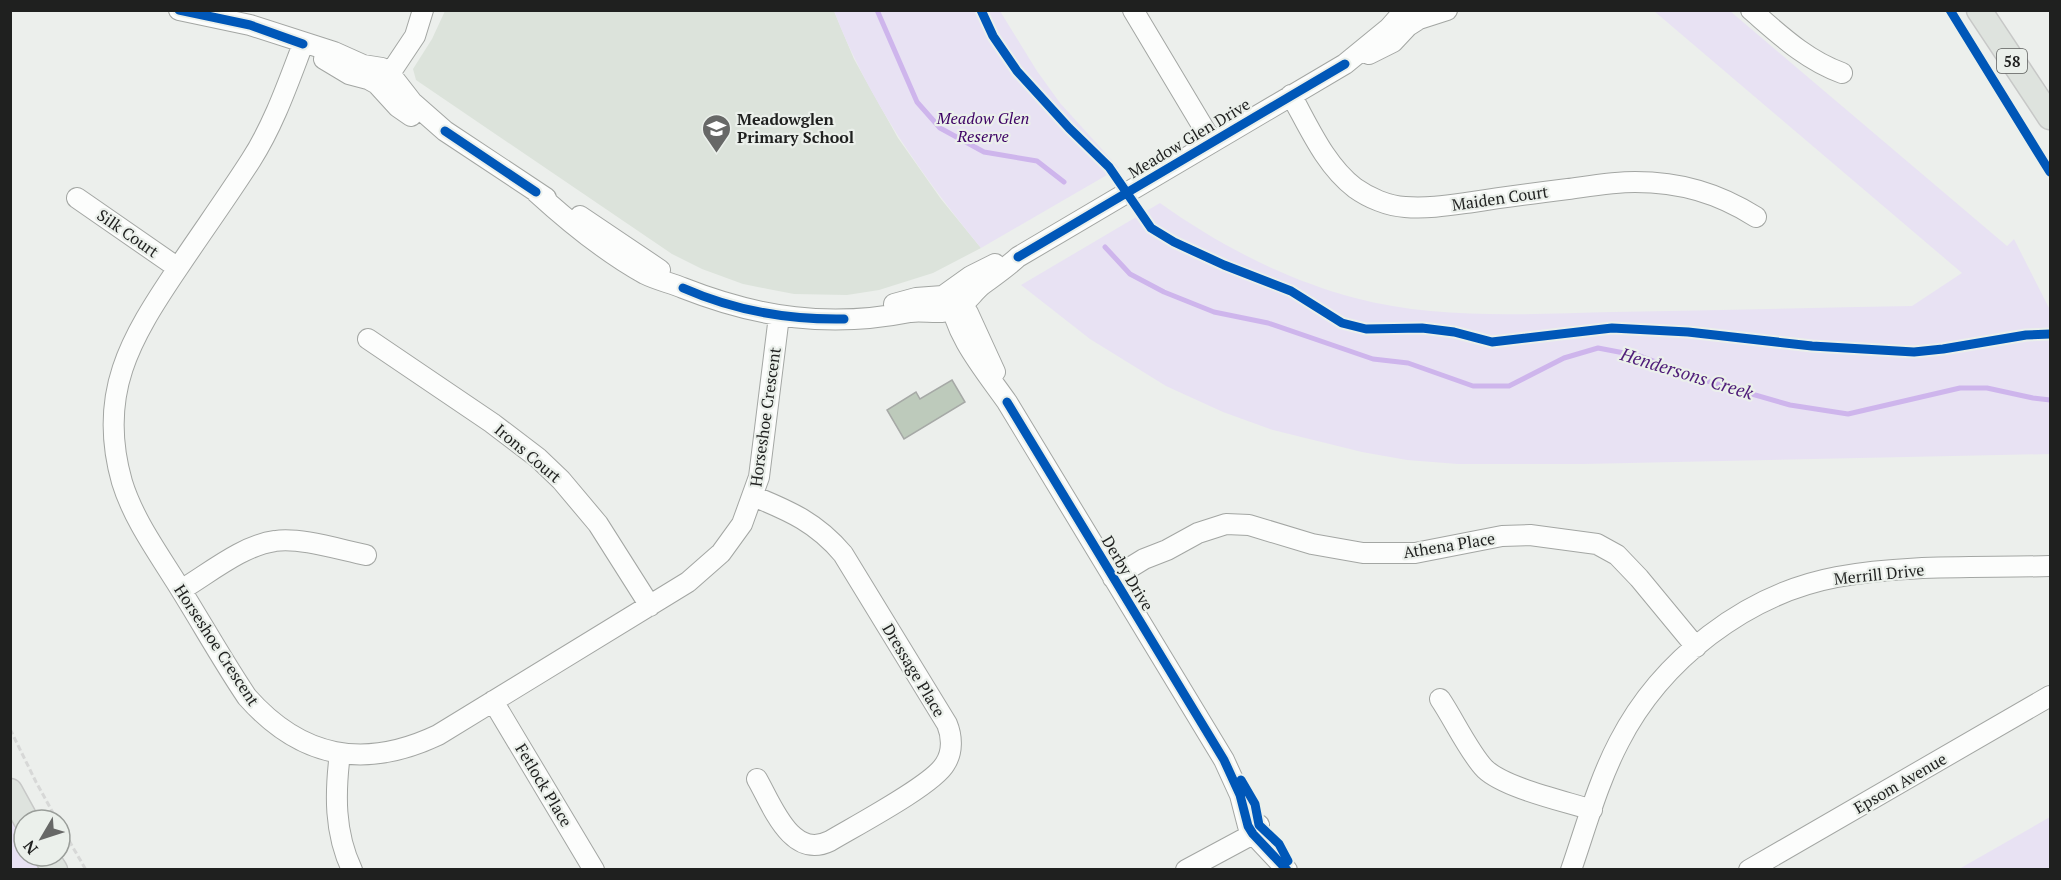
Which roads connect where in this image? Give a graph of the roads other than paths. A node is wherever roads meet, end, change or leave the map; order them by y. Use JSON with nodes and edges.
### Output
{"nodes":[{"id":1,"x":178,"y":10,"type":"edge"},
{"id":2,"x":1133,"y":10,"type":"edge"},
{"id":3,"x":1447,"y":10,"type":"edge"},
{"id":4,"x":1751,"y":10,"type":"edge"},
{"id":5,"x":1978,"y":10,"type":"edge"},
{"id":6,"x":1994,"y":10,"type":"edge"},
{"id":7,"x":422,"y":12,"type":"edge"},
{"id":8,"x":1412,"y":13,"type":"edge"},
{"id":9,"x":303,"y":44,"type":"junction"},
{"id":10,"x":1842,"y":73,"type":"dead end"},
{"id":11,"x":383,"y":75,"type":"junction"},
{"id":12,"x":1291,"y":95,"type":"junction"},
{"id":13,"x":2048,"y":114,"type":"edge"},
{"id":14,"x":1212,"y":142,"type":"junction"},
{"id":15,"x":77,"y":198,"type":"dead end"},
{"id":16,"x":1756,"y":217,"type":"dead end"},
{"id":17,"x":178,"y":268,"type":"junction"},
{"id":18,"x":954,"y":303,"type":"junction"},
{"id":19,"x":779,"y":316,"type":"junction"},
{"id":20,"x":368,"y":339,"type":"dead end"},
{"id":21,"x":753,"y":496,"type":"junction"},
{"id":22,"x":366,"y":555,"type":"dead end"},
{"id":23,"x":2050,"y":566,"type":"edge"},
{"id":24,"x":1116,"y":583,"type":"junction"},
{"id":25,"x":181,"y":590,"type":"junction"},
{"id":26,"x":650,"y":606,"type":"junction"},
{"id":27,"x":1696,"y":647,"type":"junction"},
{"id":28,"x":2050,"y":696,"type":"edge"},
{"id":29,"x":1440,"y":699,"type":"dead end"},
{"id":30,"x":493,"y":701,"type":"junction"},
{"id":31,"x":340,"y":753,"type":"junction"},
{"id":32,"x":757,"y":779,"type":"dead end"},
{"id":33,"x":10,"y":791,"type":"edge"},
{"id":34,"x":19,"y":808,"type":"edge"},
{"id":35,"x":1592,"y":810,"type":"junction"},
{"id":36,"x":1253,"y":828,"type":"junction"},
{"id":37,"x":1192,"y":866,"type":"edge"},
{"id":38,"x":351,"y":870,"type":"edge"},
{"id":39,"x":594,"y":870,"type":"edge"},
{"id":40,"x":1287,"y":870,"type":"edge"},
{"id":41,"x":1292,"y":870,"type":"edge"},
{"id":42,"x":1571,"y":870,"type":"edge"},
{"id":43,"x":1749,"y":870,"type":"edge"}],
"edges":[{"from":1,"to":9,"type":"street","name":"Meadow Glen Drive"},
{"from":2,"to":14,"type":"street"},
{"from":3,"to":8,"type":"street","name":"Meadow Glen Drive"},
{"from":4,"to":10,"type":"street"},
{"from":5,"to":13,"type":"main road","number":"58"},
{"from":6,"to":13,"type":"main road","number":"58"},
{"from":7,"to":11,"type":"street"},
{"from":8,"to":12,"type":"street","name":"Meadow Glen Drive"},
{"from":9,"to":11,"type":"street","name":"Meadow Glen Drive"},
{"from":9,"to":17,"type":"street","name":"Horseshoe Crescent"},
{"from":11,"to":19,"type":"street","name":"Meadow Glen Drive"},
{"from":12,"to":14,"type":"street","name":"Meadow Glen Drive"},
{"from":12,"to":16,"type":"street","name":"Maiden Court"},
{"from":14,"to":18,"type":"street","name":"Meadow Glen Drive"},
{"from":15,"to":17,"type":"street","name":"Silk Court"},
{"from":17,"to":25,"type":"street","name":"Horseshoe Crescent"},
{"from":18,"to":19,"type":"street","name":"Meadow Glen Drive"},
{"from":18,"to":24,"type":"street","name":"Derby Drive"},
{"from":19,"to":21,"type":"street","name":"Horseshoe Crescent"},
{"from":20,"to":26,"type":"street","name":"Irons Court"},
{"from":21,"to":26,"type":"street","name":"Horseshoe Crescent"},
{"from":21,"to":32,"type":"street","name":"Dressage Place"},
{"from":22,"to":25,"type":"street"},
{"from":23,"to":27,"type":"street","name":"Merrill Drive"},
{"from":24,"to":27,"type":"street","name":"Athena Place"},
{"from":24,"to":36,"type":"street","name":"Derby Drive"},
{"from":25,"to":31,"type":"street","name":"Horseshoe Crescent"},
{"from":26,"to":30,"type":"street","name":"Horseshoe Crescent"},
{"from":27,"to":35,"type":"street","name":"Merrill Drive"},
{"from":28,"to":43,"type":"street","name":"Epsom Avenue"},
{"from":29,"to":35,"type":"street"},
{"from":30,"to":31,"type":"street","name":"Horseshoe Crescent"},
{"from":30,"to":39,"type":"street","name":"Fetlock Place"},
{"from":31,"to":38,"type":"street"},
{"from":33,"to":34,"type":"main road"},
{"from":35,"to":42,"type":"street","name":"Merrill Drive"},
{"from":36,"to":37,"type":"street"},
{"from":36,"to":40,"type":"street","name":"Derby Drive"},
{"from":36,"to":41,"type":"street"}]}
